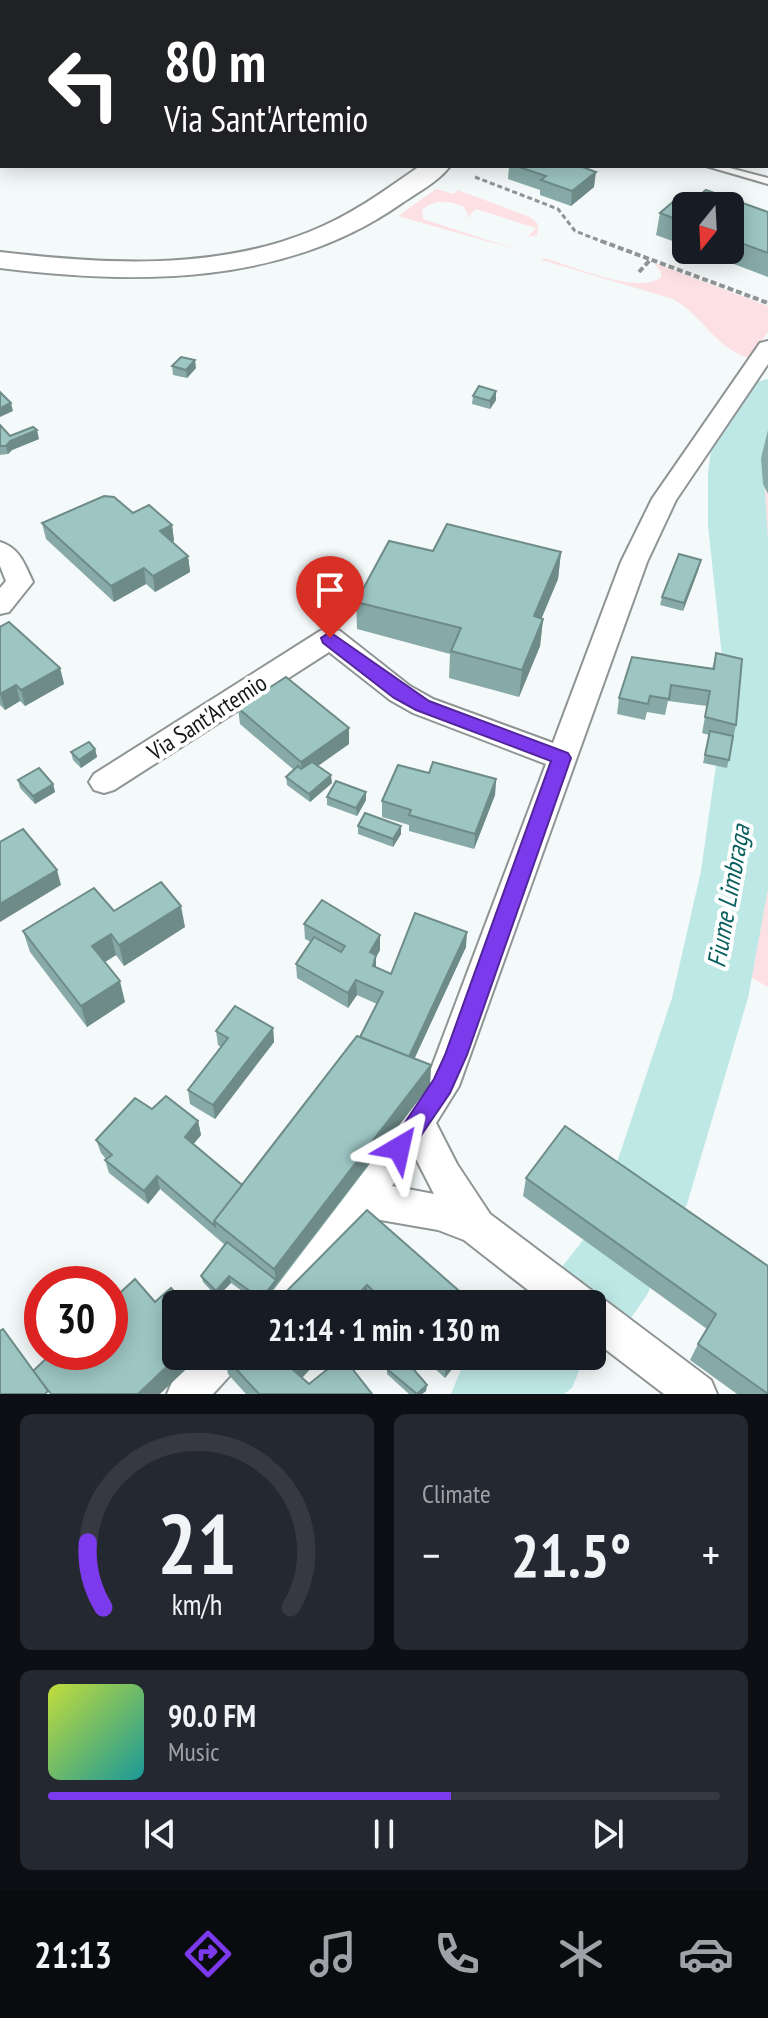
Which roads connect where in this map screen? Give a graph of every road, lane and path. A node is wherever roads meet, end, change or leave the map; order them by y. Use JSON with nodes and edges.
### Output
{"nodes":[{"id":1,"x":434,"y":168,"type":"edge"},
{"id":2,"x":719,"y":168,"type":"edge"},
{"id":3,"x":475,"y":177,"type":"dead end"},
{"id":4,"x":768,"y":181,"type":"edge"},
{"id":5,"x":651,"y":259,"type":"junction"},
{"id":6,"x":0,"y":260,"type":"edge"},
{"id":7,"x":639,"y":272,"type":"dead end"},
{"id":8,"x":768,"y":303,"type":"edge"},
{"id":9,"x":768,"y":348,"type":"edge"},
{"id":10,"x":0,"y":551,"type":"edge"},
{"id":11,"x":0,"y":605,"type":"edge"},
{"id":12,"x":562,"y":758,"type":"junction"},
{"id":13,"x":104,"y":782,"type":"dead end"},
{"id":14,"x":418,"y":1122,"type":"junction"},
{"id":15,"x":362,"y":1199,"type":"junction"},
{"id":16,"x":477,"y":1227,"type":"junction"},
{"id":17,"x":281,"y":1290,"type":"edge"},
{"id":18,"x":559,"y":1290,"type":"edge"},
{"id":19,"x":606,"y":1326,"type":"edge"},
{"id":20,"x":208,"y":1370,"type":"edge"},
{"id":21,"x":187,"y":1394,"type":"edge"},
{"id":22,"x":697,"y":1394,"type":"edge"}],
"edges":[{"from":1,"to":6,"type":"street"},
{"from":2,"to":4,"type":"lane"},
{"from":3,"to":5,"type":"path"},
{"from":5,"to":7,"type":"path"},
{"from":5,"to":8,"type":"path"},
{"from":9,"to":12,"type":"street"},
{"from":10,"to":11,"type":"street"},
{"from":12,"to":13,"type":"street","name":"Via Sant'Artemio"},
{"from":12,"to":14,"type":"street"},
{"from":14,"to":15,"type":"street"},
{"from":14,"to":16,"type":"street"},
{"from":15,"to":16,"type":"street"},
{"from":15,"to":17,"type":"street"},
{"from":16,"to":18,"type":"street"},
{"from":19,"to":22,"type":"street"},
{"from":20,"to":21,"type":"street"}]}
